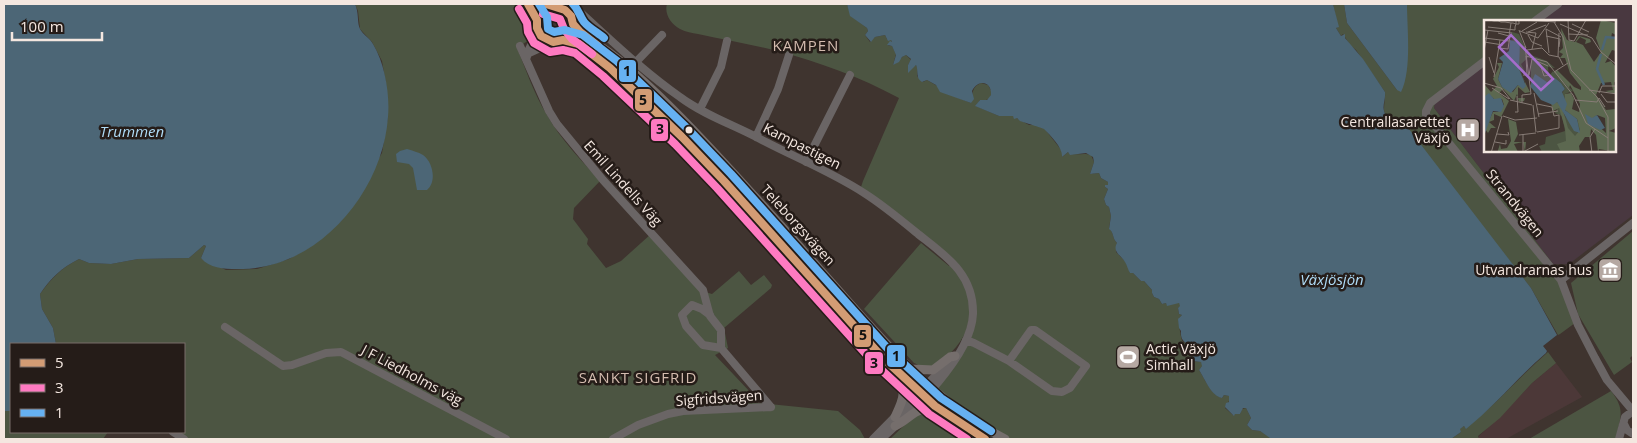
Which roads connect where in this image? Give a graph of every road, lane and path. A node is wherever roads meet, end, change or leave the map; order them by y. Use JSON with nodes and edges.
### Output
{"nodes":[{"id":1,"x":528,"y":4,"type":"edge"},
{"id":2,"x":571,"y":4,"type":"edge"},
{"id":3,"x":1558,"y":4,"type":"edge"},
{"id":4,"x":550,"y":5,"type":"edge"},
{"id":5,"x":537,"y":20,"type":"junction"},
{"id":6,"x":1537,"y":20,"type":"edge"},
{"id":7,"x":573,"y":24,"type":"junction"},
{"id":8,"x":539,"y":32,"type":"junction"},
{"id":9,"x":662,"y":35,"type":"dead end"},
{"id":10,"x":563,"y":40,"type":"junction"},
{"id":11,"x":728,"y":41,"type":"dead end"},
{"id":12,"x":553,"y":42,"type":"junction"},
{"id":13,"x":520,"y":46,"type":"dead end"},
{"id":14,"x":789,"y":54,"type":"dead end"},
{"id":15,"x":528,"y":56,"type":"junction"},
{"id":16,"x":636,"y":62,"type":"junction"},
{"id":17,"x":1484,"y":62,"type":"edge"},
{"id":18,"x":850,"y":75,"type":"dead end"},
{"id":19,"x":700,"y":109,"type":"junction"},
{"id":20,"x":756,"y":137,"type":"junction"},
{"id":21,"x":806,"y":162,"type":"junction"},
{"id":22,"x":1633,"y":223,"type":"edge"},
{"id":23,"x":1561,"y":280,"type":"junction"},
{"id":24,"x":710,"y":316,"type":"junction"},
{"id":25,"x":225,"y":327,"type":"dead end"},
{"id":26,"x":966,"y":340,"type":"junction"},
{"id":27,"x":721,"y":348,"type":"junction"},
{"id":28,"x":958,"y":353,"type":"junction"},
{"id":29,"x":882,"y":358,"type":"junction"},
{"id":30,"x":1009,"y":361,"type":"junction"},
{"id":31,"x":912,"y":369,"type":"junction"},
{"id":32,"x":930,"y":386,"type":"junction"},
{"id":33,"x":921,"y":394,"type":"junction"},
{"id":34,"x":771,"y":408,"type":"joint"},
{"id":35,"x":941,"y":410,"type":"junction"},
{"id":36,"x":1633,"y":411,"type":"edge"},
{"id":37,"x":895,"y":421,"type":"junction"},
{"id":38,"x":1624,"y":424,"type":"junction"},
{"id":39,"x":1633,"y":435,"type":"edge"},
{"id":40,"x":506,"y":439,"type":"edge"},
{"id":41,"x":613,"y":439,"type":"edge"},
{"id":42,"x":873,"y":439,"type":"edge"},
{"id":43,"x":881,"y":439,"type":"edge"},
{"id":44,"x":985,"y":439,"type":"edge"},
{"id":45,"x":1005,"y":439,"type":"edge"},
{"id":46,"x":1619,"y":439,"type":"edge"},
{"id":47,"x":1630,"y":439,"type":"edge"}],
"edges":[{"from":1,"to":5,"type":"main road"},
{"from":2,"to":16,"type":"street","name":"Kampastigen"},
{"from":3,"to":6,"type":"street"},
{"from":4,"to":5,"type":"main road"},
{"from":4,"to":7,"type":"main road"},
{"from":5,"to":8,"type":"main road"},
{"from":7,"to":10,"type":"main road"},
{"from":7,"to":31,"type":"main road","name":"Teleborgsvägen"},
{"from":8,"to":12,"type":"main road"},
{"from":8,"to":15,"type":"street"},
{"from":9,"to":16,"type":"street"},
{"from":10,"to":12,"type":"main road"},
{"from":10,"to":29,"type":"main road","name":"Teleborgsvägen"},
{"from":11,"to":19,"type":"street"},
{"from":12,"to":15,"type":"street"},
{"from":13,"to":15,"type":"street","name":"Emil Lindells Väg"},
{"from":14,"to":20,"type":"street"},
{"from":15,"to":24,"type":"street","name":"Emil Lindells Väg"},
{"from":16,"to":19,"type":"street","name":"Kampastigen"},
{"from":17,"to":23,"type":"street","name":"Strandvägen"},
{"from":18,"to":21,"type":"street"},
{"from":19,"to":20,"type":"street","name":"Kampastigen"},
{"from":20,"to":21,"type":"street","name":"Kampastigen"},
{"from":21,"to":26,"type":"street","name":"Kampastigen"},
{"from":22,"to":23,"type":"street"},
{"from":23,"to":36,"type":"street"},
{"from":24,"to":27,"type":"street","name":"Emil Lindells Väg"},
{"from":24,"to":27,"type":"street"},
{"from":25,"to":40,"type":"street","name":"J F Liedholms väg"},
{"from":26,"to":28,"type":"street","name":"Kampastigen"},
{"from":26,"to":30,"type":"street"},
{"from":27,"to":34,"type":"street","name":"Emil Lindells Väg"},
{"from":28,"to":31,"type":"main road"},
{"from":28,"to":32,"type":"street","name":"Kampastigen"},
{"from":29,"to":33,"type":"main road","name":"Teleborgsvägen"},
{"from":29,"to":37,"type":"main road"},
{"from":30,"to":30,"type":"street"},
{"from":31,"to":32,"type":"main road","name":"Teleborgsvägen"},
{"from":32,"to":33,"type":"street","name":"Kampastigen"},
{"from":32,"to":45,"type":"main road","name":"Teleborgsvägen"},
{"from":33,"to":35,"type":"main road","name":"Teleborgsvägen"},
{"from":33,"to":37,"type":"street","name":"Kampastigen"},
{"from":34,"to":41,"type":"street","name":"Sigfridsvägen"},
{"from":35,"to":37,"type":"main road"},
{"from":35,"to":44,"type":"main road","name":"Teleborgsvägen"},
{"from":36,"to":38,"type":"street"},
{"from":37,"to":42,"type":"street"},
{"from":37,"to":43,"type":"street"},
{"from":38,"to":39,"type":"street"},
{"from":38,"to":46,"type":"street"},
{"from":39,"to":47,"type":"street"}]}
